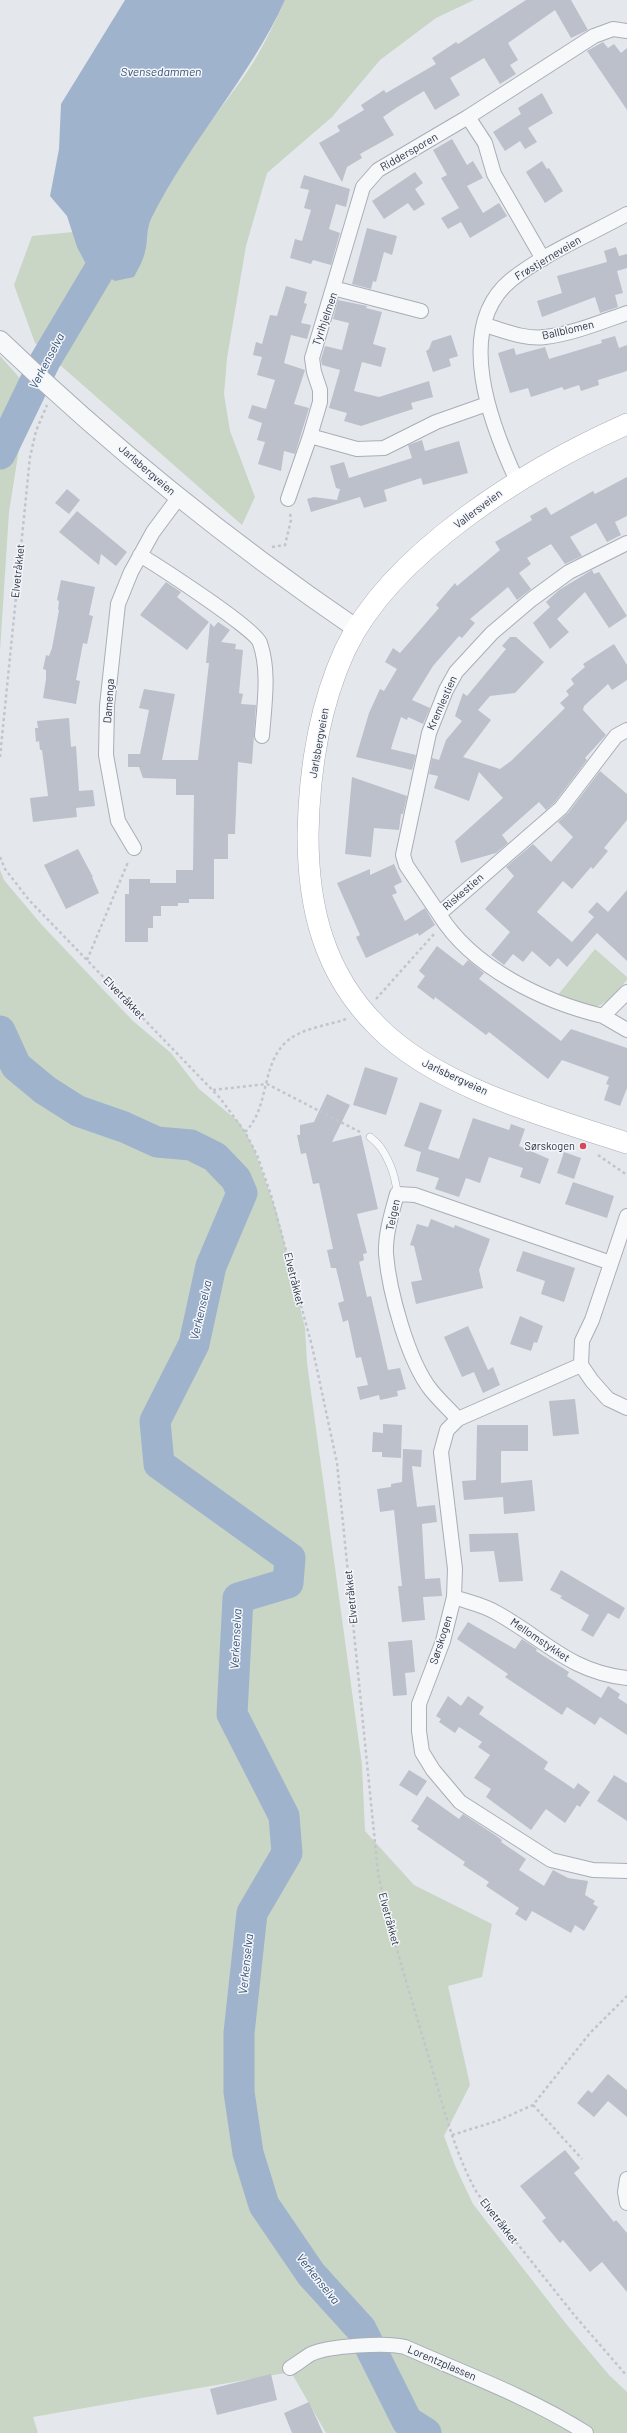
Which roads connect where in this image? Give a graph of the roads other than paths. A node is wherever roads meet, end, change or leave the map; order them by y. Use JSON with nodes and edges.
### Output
{"nodes":[{"id":1,"x":627,"y":32,"type":"edge"},
{"id":2,"x":468,"y":117,"type":"junction"},
{"id":3,"x":627,"y":214,"type":"edge"},
{"id":4,"x":543,"y":259,"type":"junction"},
{"id":5,"x":333,"y":288,"type":"junction"},
{"id":6,"x":421,"y":311,"type":"dead end"},
{"id":7,"x":627,"y":313,"type":"edge"},
{"id":8,"x":485,"y":325,"type":"junction"},
{"id":9,"x":0,"y":340,"type":"edge"},
{"id":10,"x":487,"y":404,"type":"junction"},
{"id":11,"x":627,"y":424,"type":"edge"},
{"id":12,"x":310,"y":436,"type":"junction"},
{"id":13,"x":517,"y":480,"type":"junction"},
{"id":14,"x":179,"y":497,"type":"junction"},
{"id":15,"x":288,"y":499,"type":"road end"},
{"id":16,"x":627,"y":543,"type":"edge"},
{"id":17,"x":140,"y":555,"type":"junction"},
{"id":18,"x":356,"y":629,"type":"junction"},
{"id":19,"x":627,"y":730,"type":"edge"},
{"id":20,"x":262,"y":736,"type":"dead end"},
{"id":21,"x":134,"y":848,"type":"road end"},
{"id":22,"x":442,"y":918,"type":"junction"},
{"id":23,"x":627,"y":992,"type":"edge"},
{"id":24,"x":603,"y":1016,"type":"junction"},
{"id":25,"x":627,"y":1030,"type":"edge"},
{"id":26,"x":370,"y":1137,"type":"road end"},
{"id":27,"x":627,"y":1144,"type":"edge"},
{"id":28,"x":397,"y":1194,"type":"junction"},
{"id":29,"x":627,"y":1216,"type":"edge"},
{"id":30,"x":611,"y":1263,"type":"junction"},
{"id":31,"x":581,"y":1365,"type":"junction"},
{"id":32,"x":627,"y":1408,"type":"edge"},
{"id":33,"x":458,"y":1418,"type":"junction"},
{"id":34,"x":454,"y":1597,"type":"junction"},
{"id":35,"x":627,"y":1678,"type":"edge"},
{"id":36,"x":627,"y":1871,"type":"edge"},
{"id":37,"x":627,"y":2179,"type":"edge"},
{"id":38,"x":627,"y":2202,"type":"edge"},
{"id":39,"x":290,"y":2368,"type":"dead end"},
{"id":40,"x":586,"y":2433,"type":"edge"}],
"edges":[{"from":1,"to":2,"type":"street","name":"Riddersporen"},
{"from":2,"to":4,"type":"street"},
{"from":2,"to":5,"type":"street","name":"Riddersporen"},
{"from":3,"to":4,"type":"street","name":"Frøstjerneveien"},
{"from":4,"to":8,"type":"street","name":"Frøstjerneveien"},
{"from":5,"to":6,"type":"street","name":"Tyrihjelmen"},
{"from":5,"to":12,"type":"street","name":"Tyrihjelmen"},
{"from":7,"to":8,"type":"street","name":"Ballblomen"},
{"from":8,"to":10,"type":"street","name":"Frøstjerneveien"},
{"from":9,"to":14,"type":"street","name":"Jarlsbergveien"},
{"from":10,"to":12,"type":"street"},
{"from":10,"to":13,"type":"street","name":"Frøstjerneveien"},
{"from":11,"to":13,"type":"main road","name":"Vallersveien"},
{"from":12,"to":15,"type":"street","name":"Tyrihjelmen"},
{"from":13,"to":18,"type":"main road","name":"Vallersveien"},
{"from":14,"to":17,"type":"street","name":"Damenga"},
{"from":14,"to":18,"type":"street","name":"Jarlsbergveien"},
{"from":16,"to":22,"type":"street","name":"Kremlestien"},
{"from":17,"to":20,"type":"street"},
{"from":17,"to":21,"type":"street","name":"Damenga"},
{"from":18,"to":27,"type":"main road","name":"Jarlsbergveien"},
{"from":19,"to":22,"type":"street","name":"Riskestien"},
{"from":22,"to":24,"type":"street","name":"Riskestien"},
{"from":23,"to":24,"type":"street"},
{"from":24,"to":25,"type":"street","name":"Riskestien"},
{"from":26,"to":28,"type":"lane"},
{"from":28,"to":30,"type":"street","name":"Teigen"},
{"from":28,"to":33,"type":"street","name":"Teigen"},
{"from":29,"to":30,"type":"street"},
{"from":30,"to":31,"type":"street"},
{"from":31,"to":32,"type":"street"},
{"from":31,"to":33,"type":"street","name":"Sørskogen"},
{"from":33,"to":34,"type":"street","name":"Sørskogen"},
{"from":34,"to":35,"type":"street","name":"Mellomstykket"},
{"from":34,"to":36,"type":"street","name":"Sørskogen"},
{"from":37,"to":38,"type":"street"},
{"from":39,"to":40,"type":"street","name":"Lorentzplassen"}]}
